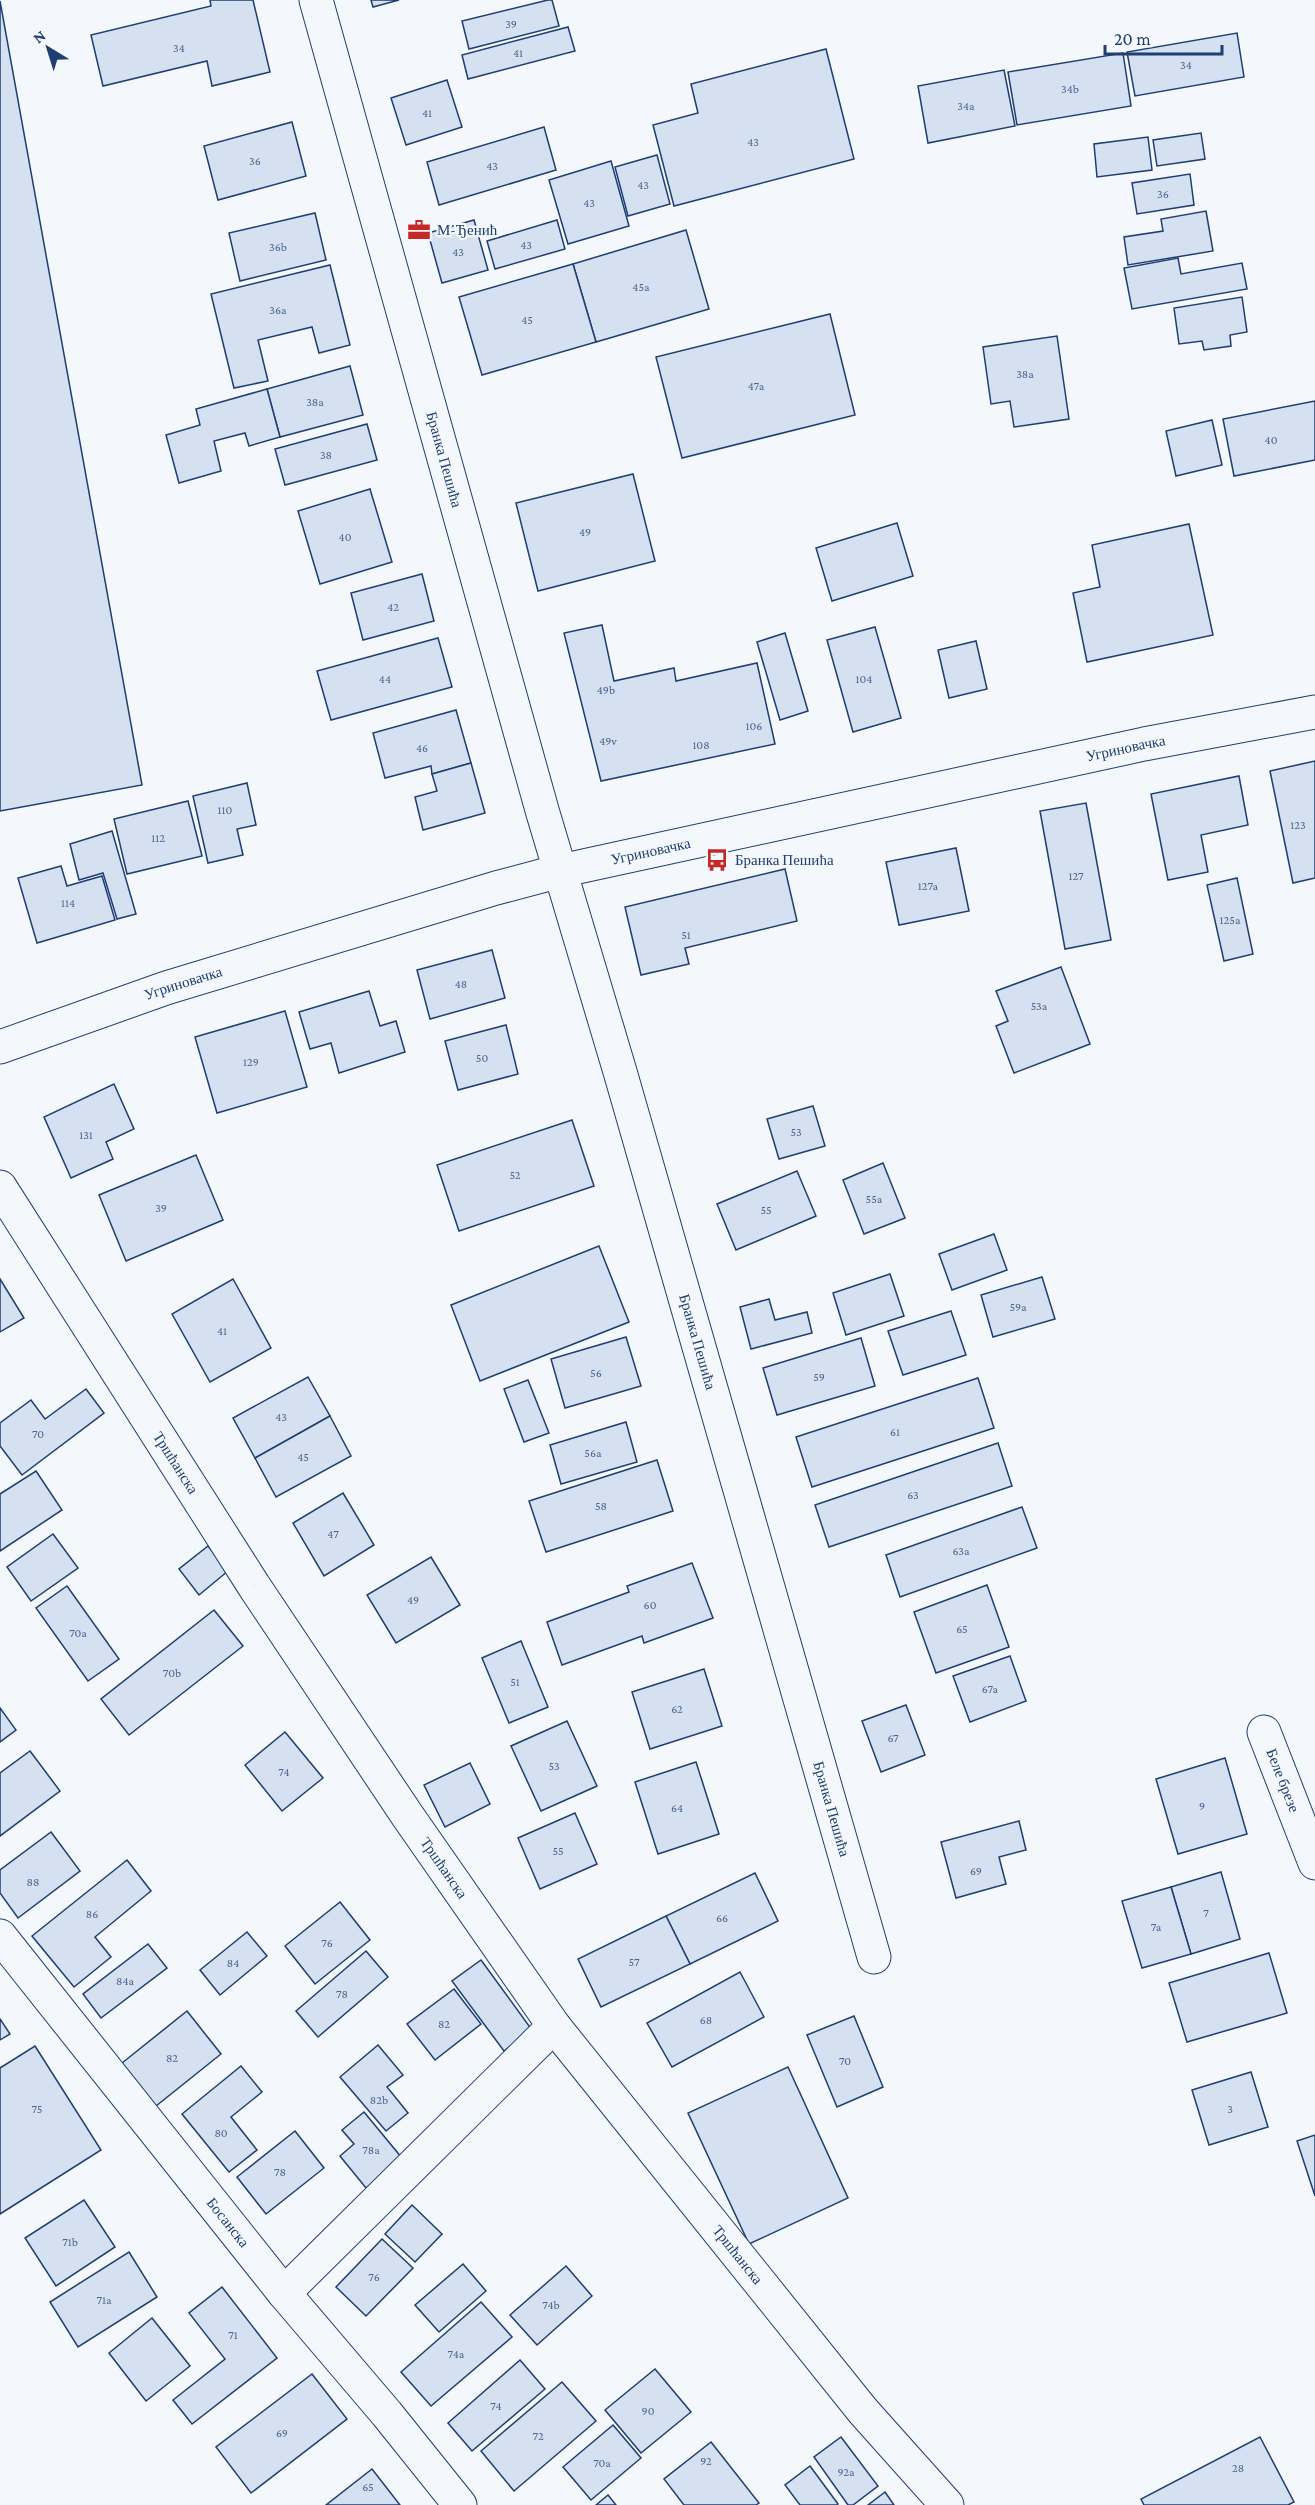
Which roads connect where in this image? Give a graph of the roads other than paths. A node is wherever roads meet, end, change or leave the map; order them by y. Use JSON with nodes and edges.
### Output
{"nodes":[{"id":1,"x":316,"y":0,"type":"edge"},
{"id":2,"x":1315,"y":712,"type":"edge"},
{"id":3,"x":560,"y":871,"type":"junction"},
{"id":4,"x":0,"y":1047,"type":"edge"},
{"id":5,"x":0,"y":1187,"type":"edge"},
{"id":6,"x":1264,"y":1732,"type":"dead end"},
{"id":7,"x":1315,"y":1863,"type":"edge"},
{"id":8,"x":0,"y":1936,"type":"edge"},
{"id":9,"x":874,"y":1957,"type":"dead end"},
{"id":10,"x":554,"y":2026,"type":"junction"},
{"id":11,"x":284,"y":2293,"type":"junction"},
{"id":12,"x":460,"y":2505,"type":"edge"},
{"id":13,"x":947,"y":2505,"type":"edge"}],
"edges":[{"from":1,"to":3,"type":"street","name":"Бранка Пешића"},
{"from":2,"to":3,"type":"street","name":"Угриновачка"},
{"from":3,"to":4,"type":"street","name":"Угриновачка"},
{"from":3,"to":9,"type":"street","name":"Бранка Пешића"},
{"from":5,"to":10,"type":"street","name":"Тршћанска"},
{"from":6,"to":7,"type":"street","name":"Беле брезе"},
{"from":8,"to":11,"type":"street","name":"Босанска"},
{"from":10,"to":11,"type":"street"},
{"from":10,"to":13,"type":"street","name":"Тршћанска"},
{"from":11,"to":12,"type":"street","name":"Босанска"}]}
